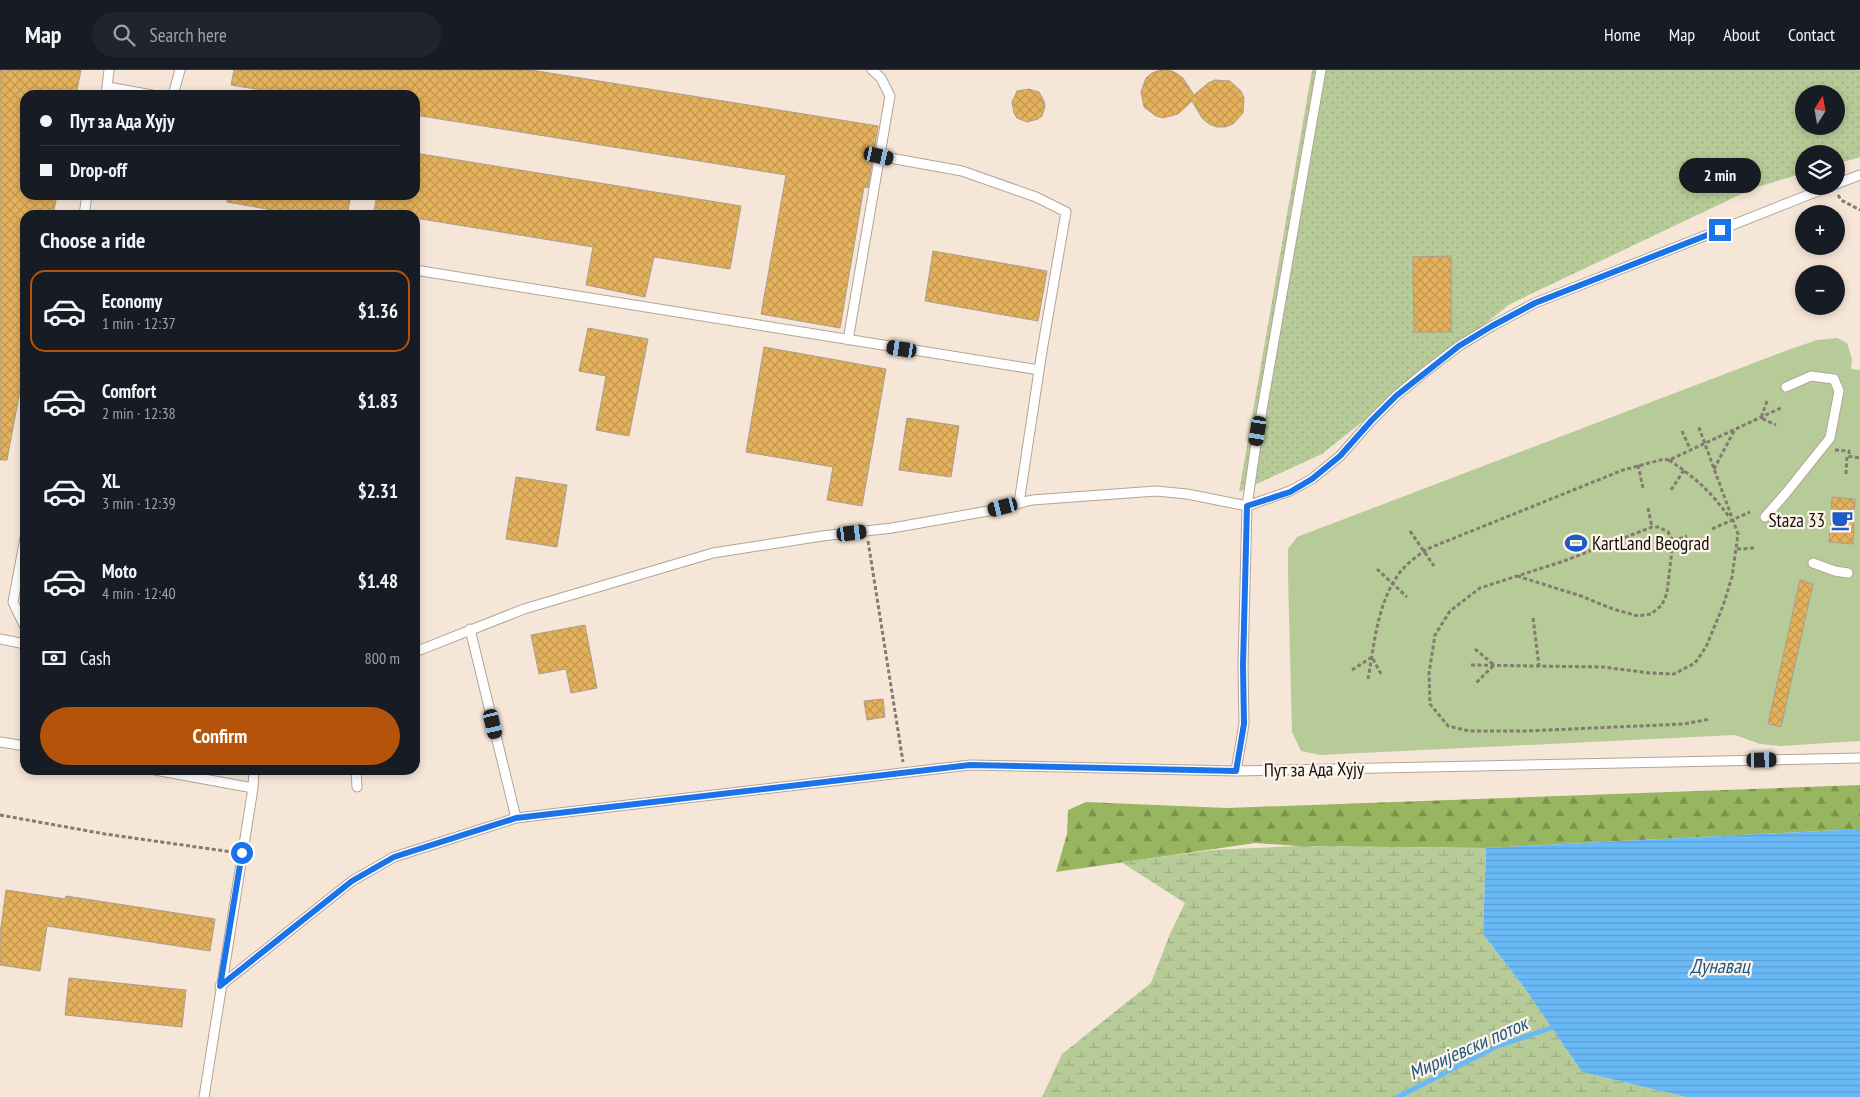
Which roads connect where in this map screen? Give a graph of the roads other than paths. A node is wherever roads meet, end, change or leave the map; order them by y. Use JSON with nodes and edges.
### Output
{"nodes":[{"id":1,"x":109,"y":70,"type":"edge"},
{"id":2,"x":180,"y":70,"type":"edge"},
{"id":3,"x":872,"y":70,"type":"edge"},
{"id":4,"x":1321,"y":70,"type":"edge"},
{"id":5,"x":107,"y":90,"type":"edge"},
{"id":6,"x":174,"y":90,"type":"edge"},
{"id":7,"x":879,"y":156,"type":"junction"},
{"id":8,"x":1860,"y":175,"type":"edge"},
{"id":9,"x":1845,"y":183,"type":"edge"},
{"id":10,"x":1817,"y":195,"type":"edge"},
{"id":11,"x":420,"y":271,"type":"edge"},
{"id":12,"x":848,"y":340,"type":"junction"},
{"id":13,"x":1039,"y":370,"type":"junction"},
{"id":14,"x":1786,"y":387,"type":"dead end"},
{"id":15,"x":1018,"y":503,"type":"junction"},
{"id":16,"x":1247,"y":506,"type":"junction"},
{"id":17,"x":1765,"y":517,"type":"dead end"},
{"id":18,"x":1813,"y":563,"type":"dead end"},
{"id":19,"x":20,"y":565,"type":"edge"},
{"id":20,"x":1848,"y":573,"type":"dead end"},
{"id":21,"x":20,"y":617,"type":"edge"},
{"id":22,"x":470,"y":629,"type":"junction"},
{"id":23,"x":0,"y":639,"type":"edge"},
{"id":24,"x":20,"y":643,"type":"edge"},
{"id":25,"x":420,"y":650,"type":"edge"},
{"id":26,"x":0,"y":742,"type":"edge"},
{"id":27,"x":20,"y":745,"type":"edge"},
{"id":28,"x":1860,"y":758,"type":"edge"},
{"id":29,"x":1236,"y":771,"type":"junction"},
{"id":30,"x":182,"y":775,"type":"edge"},
{"id":31,"x":254,"y":775,"type":"edge"},
{"id":32,"x":356,"y":775,"type":"edge"},
{"id":33,"x":357,"y":787,"type":"dead end"},
{"id":34,"x":253,"y":788,"type":"junction"},
{"id":35,"x":516,"y":818,"type":"junction"},
{"id":36,"x":220,"y":986,"type":"junction"},
{"id":37,"x":204,"y":1097,"type":"edge"}],
"edges":[{"from":1,"to":5,"type":"lane"},
{"from":2,"to":6,"type":"lane"},
{"from":3,"to":7,"type":"lane"},
{"from":4,"to":16,"type":"lane"},
{"from":7,"to":12,"type":"lane"},
{"from":7,"to":13,"type":"lane"},
{"from":8,"to":9,"type":"lane"},
{"from":10,"to":16,"type":"lane"},
{"from":11,"to":12,"type":"lane"},
{"from":12,"to":13,"type":"lane"},
{"from":13,"to":15,"type":"lane"},
{"from":14,"to":17,"type":"lane"},
{"from":15,"to":16,"type":"lane"},
{"from":15,"to":22,"type":"lane"},
{"from":16,"to":29,"type":"lane"},
{"from":18,"to":20,"type":"lane"},
{"from":19,"to":21,"type":"lane"},
{"from":22,"to":25,"type":"lane"},
{"from":22,"to":35,"type":"lane"},
{"from":23,"to":24,"type":"lane"},
{"from":26,"to":27,"type":"lane"},
{"from":28,"to":29,"type":"lane","name":"Пут за Ада Хују"},
{"from":29,"to":35,"type":"lane","name":"Пут за Ада Хују"},
{"from":30,"to":34,"type":"lane"},
{"from":31,"to":34,"type":"lane"},
{"from":32,"to":33,"type":"lane"},
{"from":34,"to":36,"type":"lane"},
{"from":35,"to":36,"type":"lane","name":"Пут за Ада Хују"},
{"from":36,"to":37,"type":"lane"}]}
